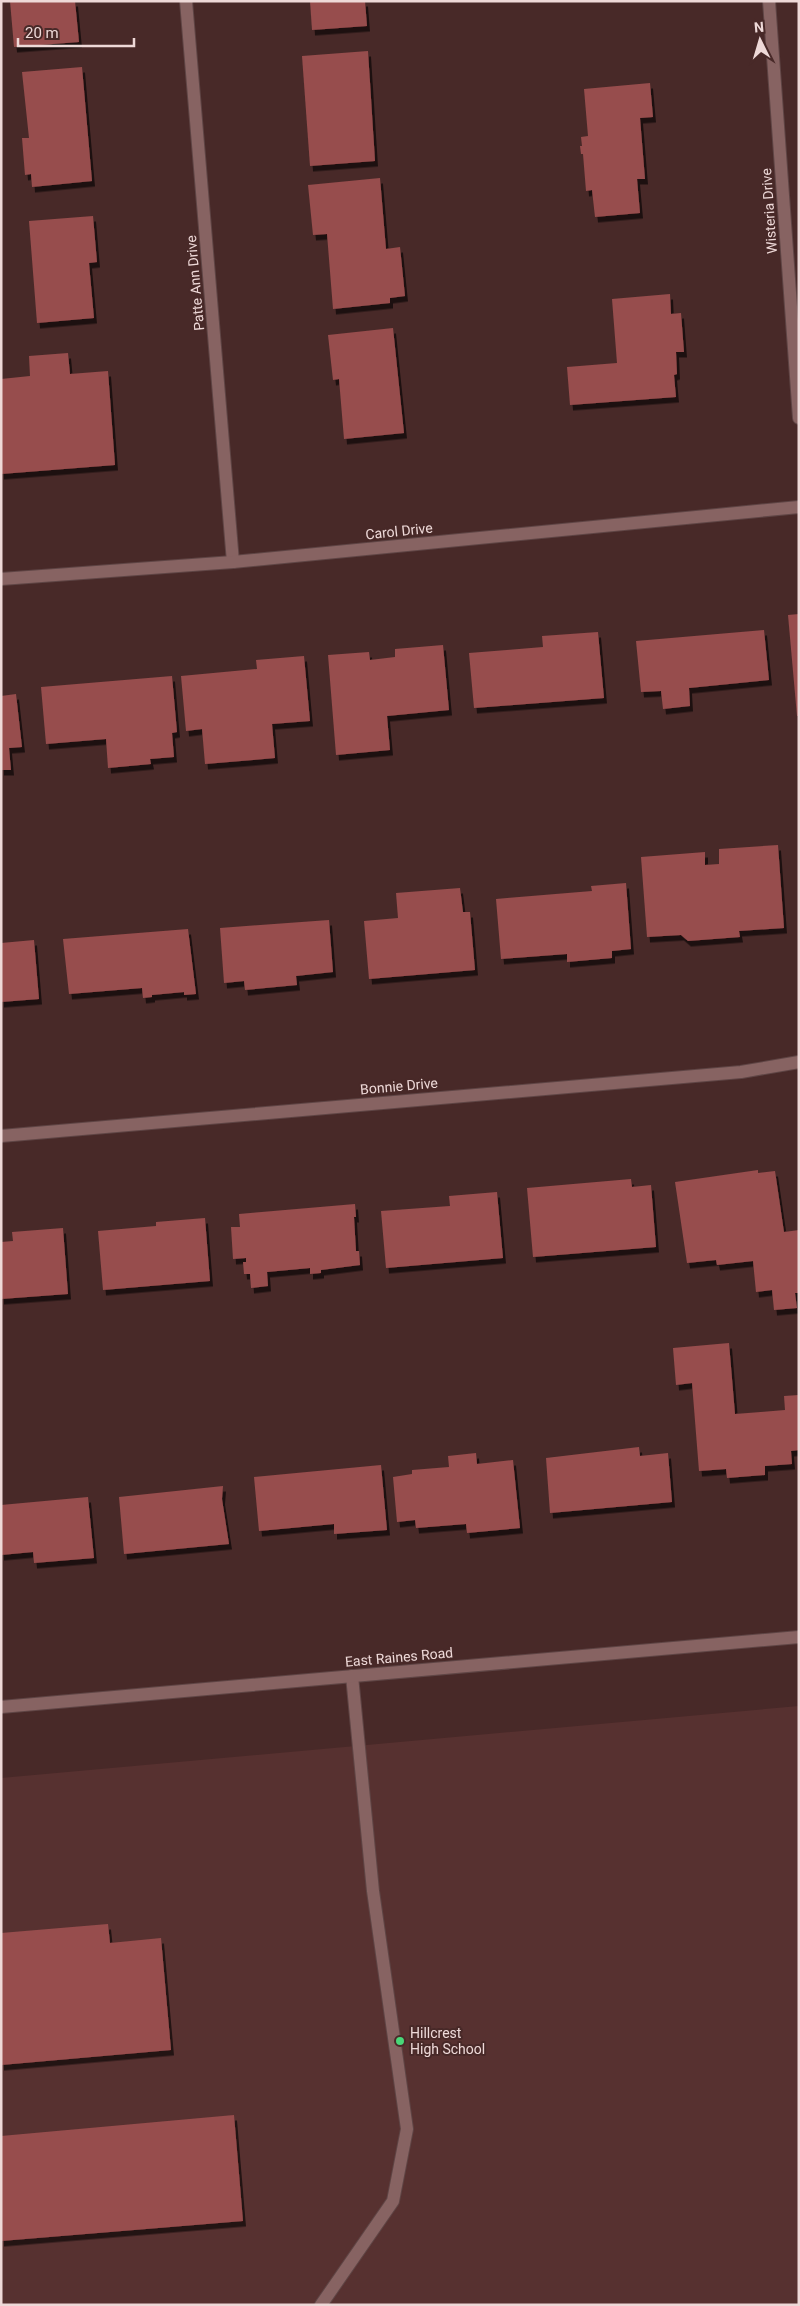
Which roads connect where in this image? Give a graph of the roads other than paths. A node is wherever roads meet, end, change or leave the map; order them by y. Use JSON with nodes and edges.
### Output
{"nodes":[{"id":1,"x":186,"y":1,"type":"edge"},
{"id":2,"x":769,"y":1,"type":"edge"},
{"id":3,"x":799,"y":418,"type":"edge"},
{"id":4,"x":799,"y":507,"type":"edge"},
{"id":5,"x":233,"y":562,"type":"junction"},
{"id":6,"x":1,"y":579,"type":"edge"},
{"id":7,"x":799,"y":1062,"type":"edge"},
{"id":8,"x":1,"y":1136,"type":"edge"},
{"id":9,"x":799,"y":1637,"type":"edge"},
{"id":10,"x":352,"y":1676,"type":"junction"},
{"id":11,"x":1,"y":1707,"type":"edge"},
{"id":12,"x":321,"y":2305,"type":"edge"}],
"edges":[{"from":1,"to":5,"type":"street","name":"Patte Ann Drive"},
{"from":2,"to":3,"type":"street","name":"Wisteria Drive"},
{"from":4,"to":5,"type":"street","name":"Carol Drive"},
{"from":5,"to":6,"type":"street","name":"Carol Drive"},
{"from":7,"to":8,"type":"street","name":"Bonnie Drive"},
{"from":9,"to":10,"type":"street","name":"East Raines Road"},
{"from":10,"to":11,"type":"street","name":"East Raines Road"},
{"from":10,"to":12,"type":"street"}]}
